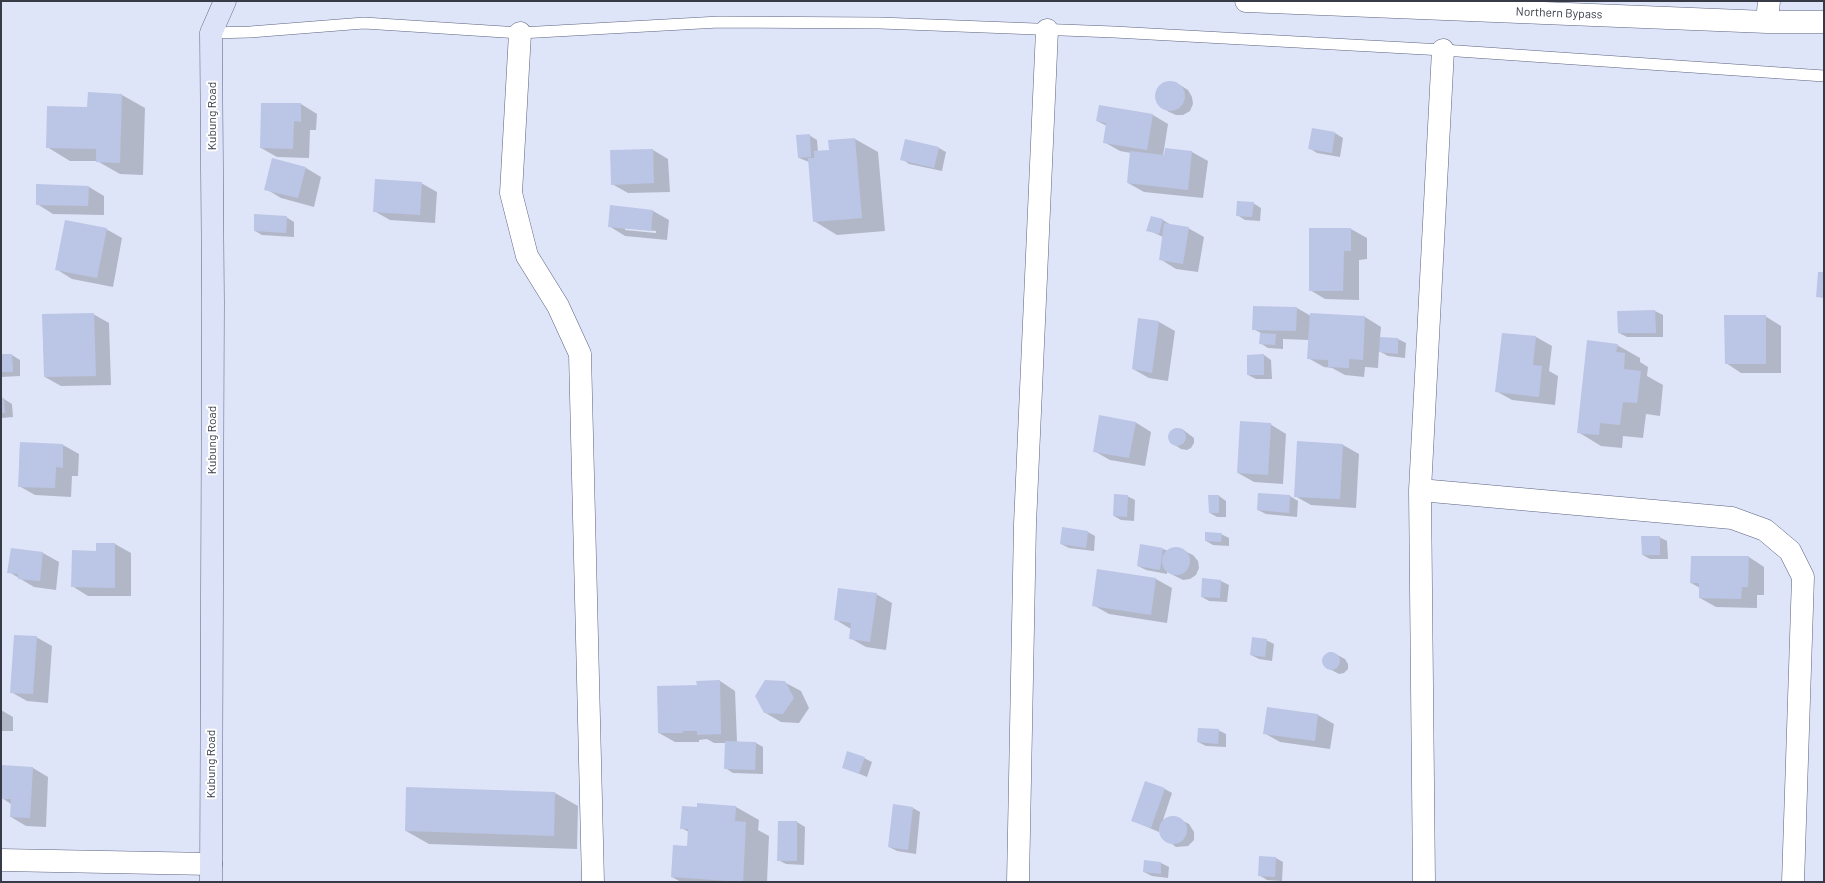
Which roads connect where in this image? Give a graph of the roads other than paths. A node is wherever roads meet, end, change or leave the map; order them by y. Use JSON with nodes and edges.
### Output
{"nodes":[{"id":1,"x":225,"y":1,"type":"edge"},
{"id":2,"x":1246,"y":1,"type":"edge"},
{"id":3,"x":1768,"y":11,"type":"edge"},
{"id":4,"x":1824,"y":22,"type":"edge"},
{"id":5,"x":1047,"y":30,"type":"junction"},
{"id":6,"x":212,"y":33,"type":"junction"},
{"id":7,"x":520,"y":33,"type":"junction"},
{"id":8,"x":1443,"y":50,"type":"junction"},
{"id":9,"x":1824,"y":76,"type":"edge"},
{"id":10,"x":1420,"y":490,"type":"junction"},
{"id":11,"x":1,"y":860,"type":"edge"},
{"id":12,"x":211,"y":873,"type":"edge"},
{"id":13,"x":593,"y":882,"type":"edge"},
{"id":14,"x":1018,"y":882,"type":"edge"},
{"id":15,"x":1424,"y":882,"type":"edge"},
{"id":16,"x":1793,"y":882,"type":"edge"}],
"edges":[{"from":1,"to":6,"type":"street","name":"Kubung Road"},
{"from":2,"to":3,"type":"street","name":"Northern Bypass"},
{"from":3,"to":4,"type":"street","name":"Northern Bypass"},
{"from":5,"to":7,"type":"lane"},
{"from":5,"to":8,"type":"lane"},
{"from":5,"to":14,"type":"street"},
{"from":6,"to":7,"type":"lane"},
{"from":6,"to":12,"type":"street","name":"Kubung Road"},
{"from":7,"to":13,"type":"street"},
{"from":8,"to":9,"type":"lane"},
{"from":8,"to":10,"type":"street"},
{"from":10,"to":15,"type":"street"},
{"from":10,"to":16,"type":"street"},
{"from":11,"to":12,"type":"street"}]}
